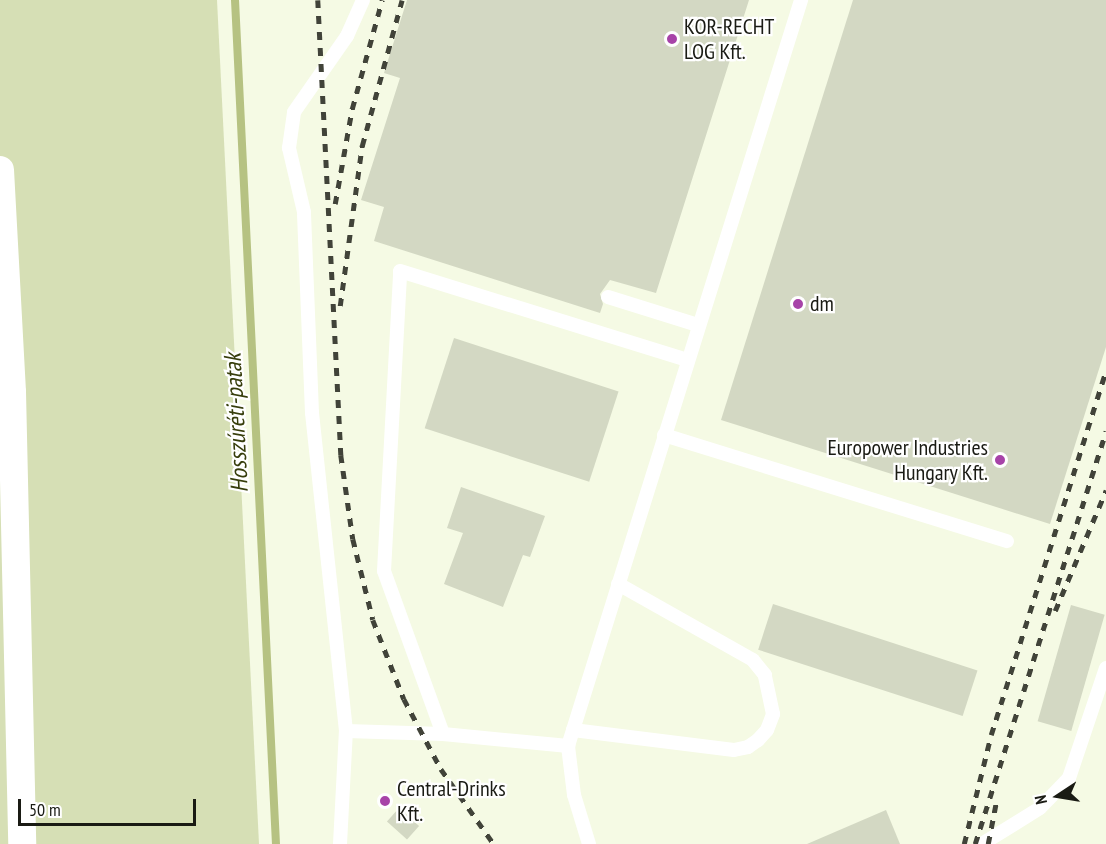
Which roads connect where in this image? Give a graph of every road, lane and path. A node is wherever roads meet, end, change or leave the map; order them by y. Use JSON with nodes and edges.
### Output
{"nodes":[{"id":1,"x":363,"y":0,"type":"edge"},
{"id":2,"x":801,"y":0,"type":"edge"},
{"id":3,"x":0,"y":171,"type":"edge"},
{"id":4,"x":608,"y":297,"type":"dead end"},
{"id":5,"x":698,"y":325,"type":"junction"},
{"id":6,"x":687,"y":360,"type":"junction"},
{"id":7,"x":664,"y":435,"type":"junction"},
{"id":8,"x":1007,"y":541,"type":"dead end"},
{"id":9,"x":618,"y":584,"type":"junction"},
{"id":10,"x":1106,"y":668,"type":"edge"},
{"id":11,"x":346,"y":730,"type":"junction"},
{"id":12,"x":573,"y":730,"type":"junction"},
{"id":13,"x":443,"y":734,"type":"junction"},
{"id":14,"x":568,"y":746,"type":"junction"},
{"id":15,"x":22,"y":844,"type":"edge"},
{"id":16,"x":340,"y":844,"type":"edge"},
{"id":17,"x":589,"y":844,"type":"edge"},
{"id":18,"x":982,"y":844,"type":"edge"}],
"edges":[{"from":1,"to":11,"type":"lane"},
{"from":2,"to":5,"type":"lane"},
{"from":3,"to":15,"type":"street"},
{"from":4,"to":5,"type":"lane"},
{"from":5,"to":6,"type":"lane"},
{"from":6,"to":7,"type":"lane"},
{"from":6,"to":13,"type":"lane"},
{"from":7,"to":8,"type":"lane"},
{"from":7,"to":9,"type":"lane"},
{"from":9,"to":12,"type":"lane"},
{"from":9,"to":12,"type":"lane"},
{"from":10,"to":18,"type":"lane"},
{"from":11,"to":13,"type":"lane"},
{"from":11,"to":16,"type":"lane"},
{"from":12,"to":14,"type":"lane"},
{"from":13,"to":14,"type":"lane"},
{"from":14,"to":17,"type":"lane"}]}
